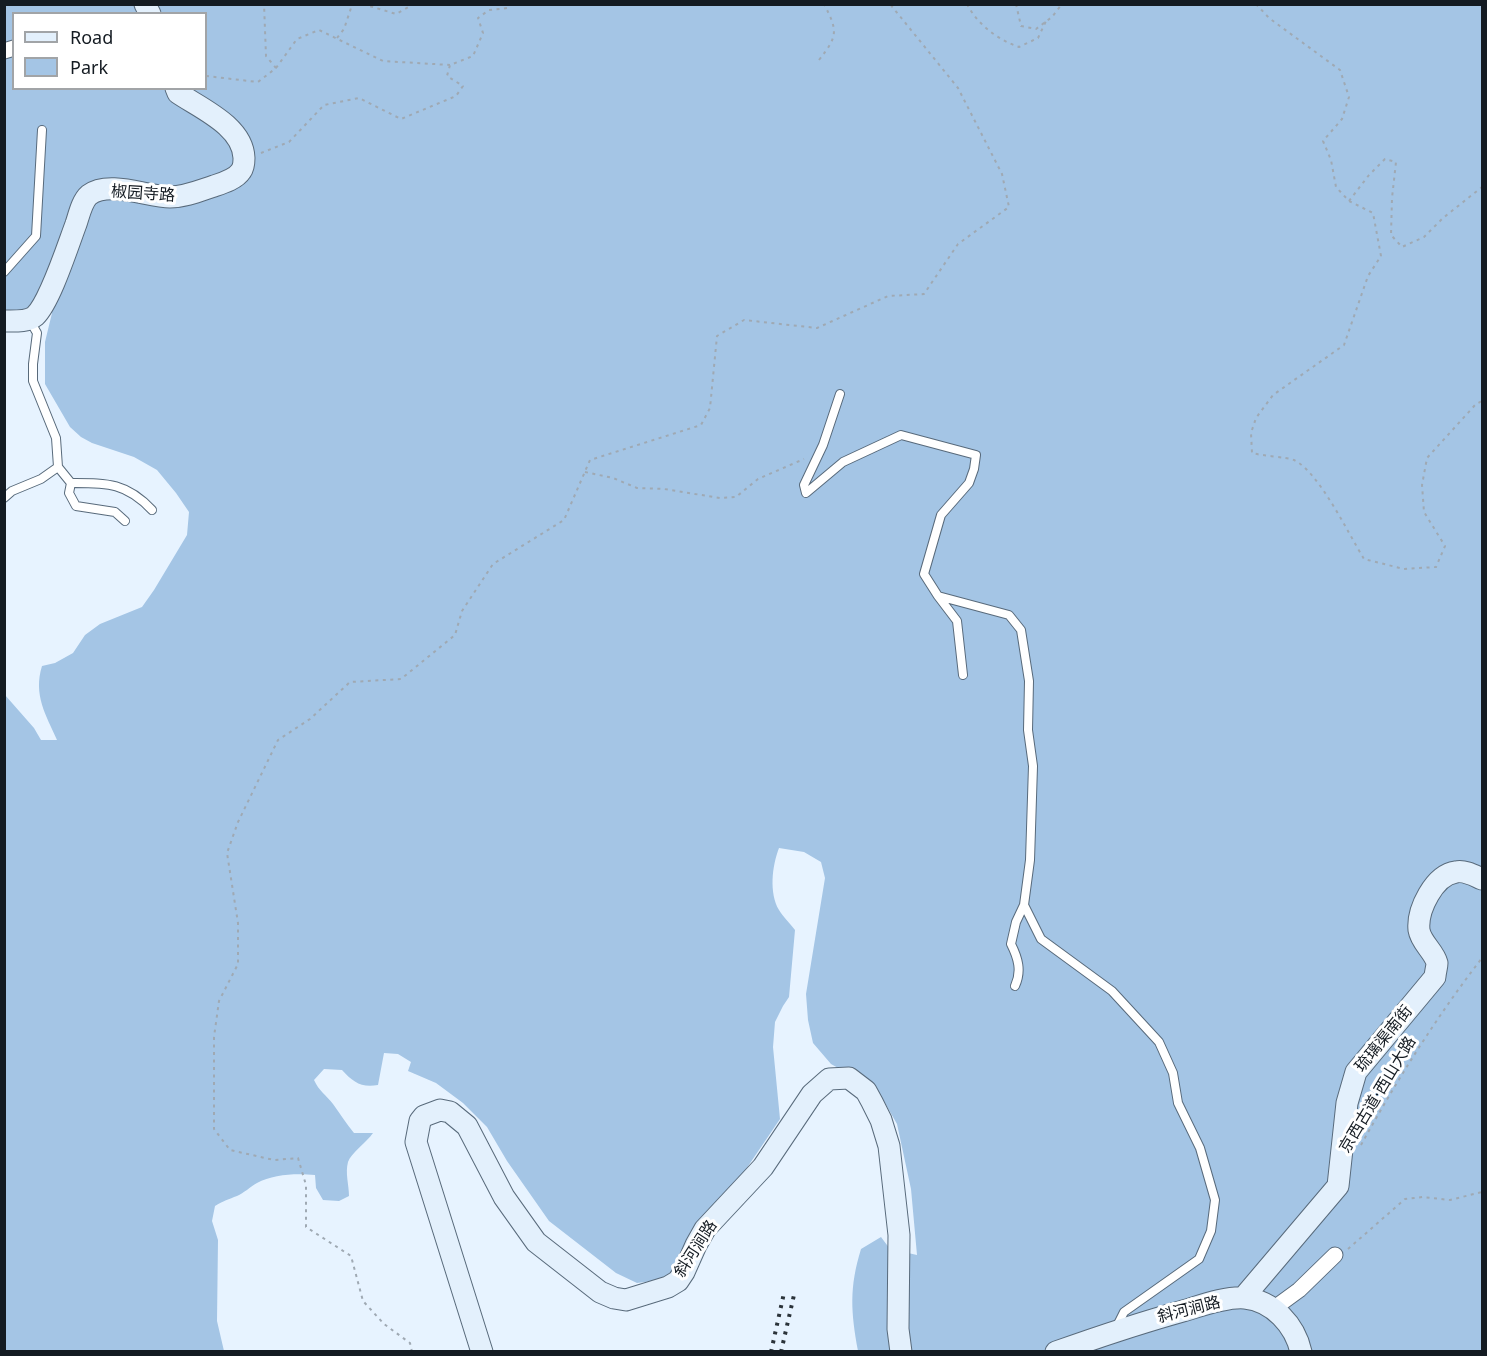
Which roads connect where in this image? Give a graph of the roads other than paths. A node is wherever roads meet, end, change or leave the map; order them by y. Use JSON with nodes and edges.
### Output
{"nodes":[{"id":1,"x":177,"y":90,"type":"edge"},
{"id":2,"x":42,"y":130,"type":"dead end"},
{"id":3,"x":4,"y":272,"type":"edge"},
{"id":4,"x":29,"y":319,"type":"junction"},
{"id":5,"x":4,"y":321,"type":"edge"},
{"id":6,"x":840,"y":394,"type":"dead end"},
{"id":7,"x":58,"y":467,"type":"junction"},
{"id":8,"x":71,"y":483,"type":"junction"},
{"id":9,"x":4,"y":498,"type":"edge"},
{"id":10,"x":152,"y":510,"type":"dead end"},
{"id":11,"x":125,"y":520,"type":"dead end"},
{"id":12,"x":938,"y":597,"type":"junction"},
{"id":13,"x":963,"y":675,"type":"dead end"},
{"id":14,"x":1482,"y":879,"type":"edge"},
{"id":15,"x":1024,"y":905,"type":"junction"},
{"id":16,"x":1015,"y":986,"type":"dead end"},
{"id":17,"x":1335,"y":1255,"type":"road end"},
{"id":18,"x":1243,"y":1298,"type":"junction"},
{"id":19,"x":1273,"y":1309,"type":"junction"},
{"id":20,"x":1115,"y":1330,"type":"junction"},
{"id":21,"x":482,"y":1352,"type":"edge"},
{"id":22,"x":901,"y":1352,"type":"edge"},
{"id":23,"x":1056,"y":1352,"type":"edge"},
{"id":24,"x":1301,"y":1352,"type":"edge"}],
"edges":[{"from":1,"to":4,"type":"street","name":"椒园寺路"},
{"from":2,"to":3,"type":"lane"},
{"from":4,"to":5,"type":"street"},
{"from":4,"to":7,"type":"lane"},
{"from":6,"to":12,"type":"lane"},
{"from":7,"to":8,"type":"lane"},
{"from":7,"to":9,"type":"lane"},
{"from":8,"to":10,"type":"lane"},
{"from":8,"to":11,"type":"lane"},
{"from":12,"to":13,"type":"lane"},
{"from":12,"to":15,"type":"lane"},
{"from":14,"to":18,"type":"street","name":"琉璃渠南街"},
{"from":15,"to":16,"type":"lane"},
{"from":15,"to":20,"type":"lane"},
{"from":17,"to":19,"type":"street"},
{"from":18,"to":19,"type":"street","name":"斜河涧路"},
{"from":18,"to":20,"type":"street","name":"斜河涧路"},
{"from":19,"to":24,"type":"street","name":"斜河涧路"},
{"from":20,"to":23,"type":"street","name":"斜河涧路"},
{"from":21,"to":22,"type":"street","name":"斜河涧路"}]}
